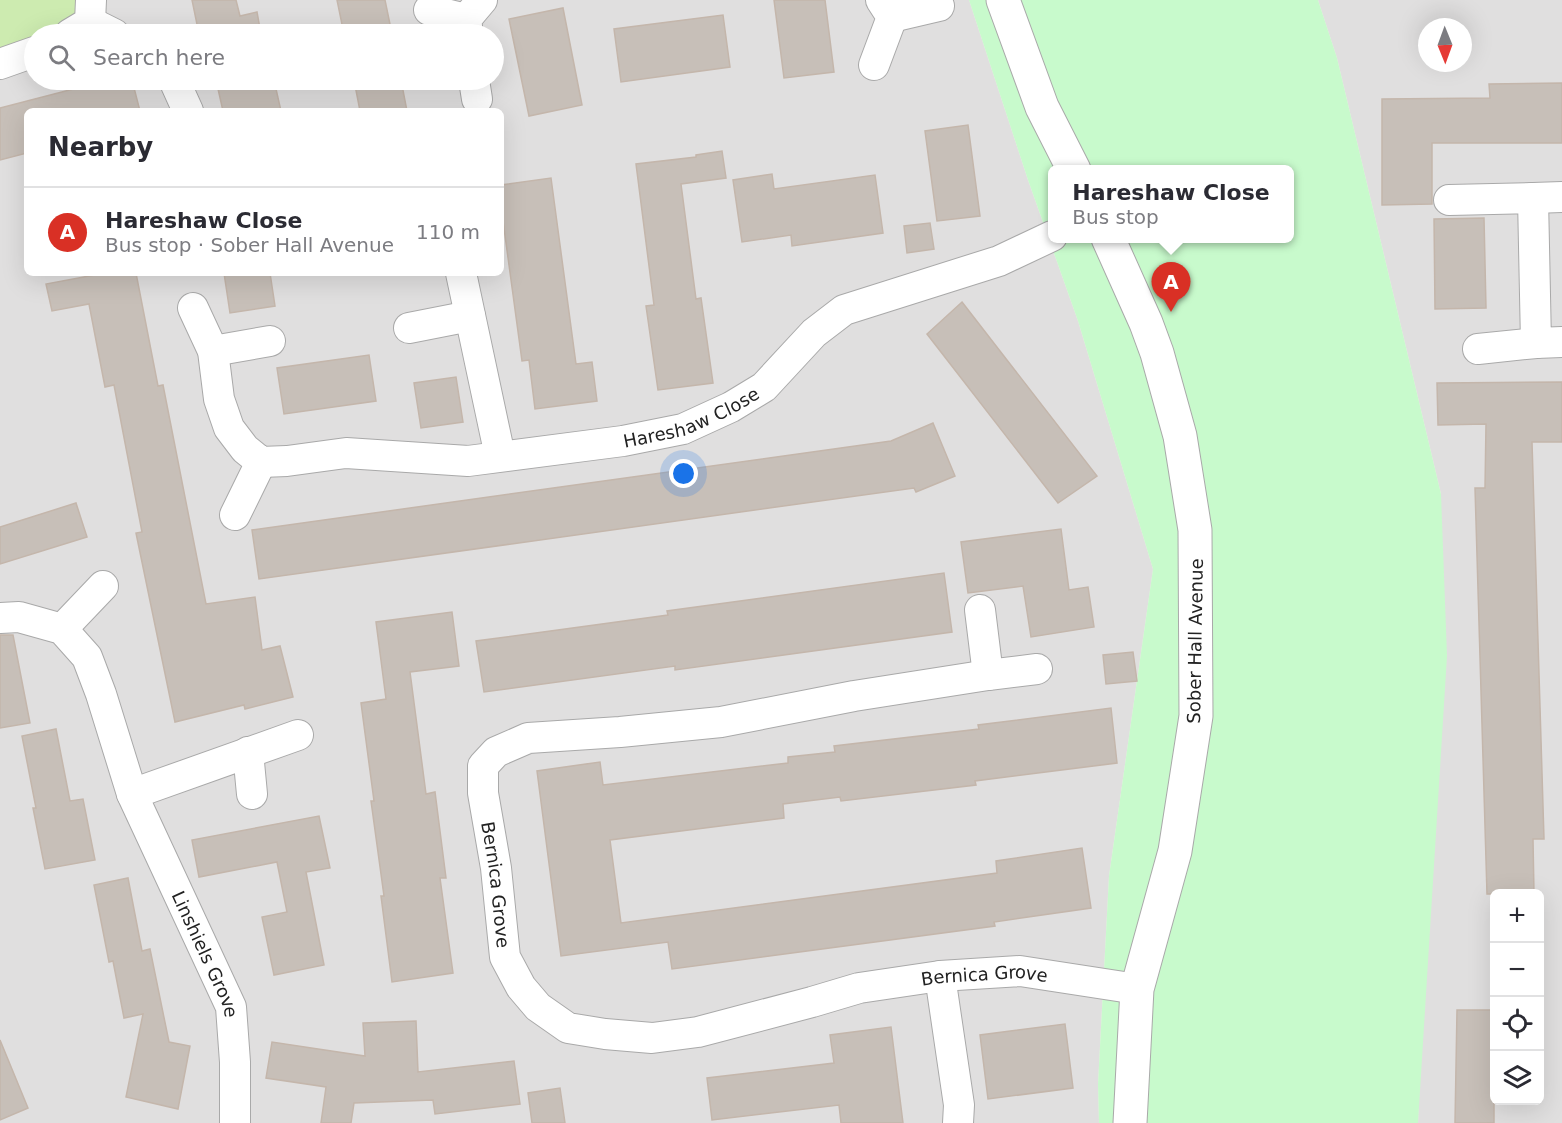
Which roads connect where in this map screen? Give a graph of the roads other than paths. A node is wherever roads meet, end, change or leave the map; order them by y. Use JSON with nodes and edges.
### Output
{"nodes":[{"id":1,"x":1003,"y":0,"type":"edge"},
{"id":2,"x":939,"y":6,"type":"dead end"},
{"id":3,"x":886,"y":8,"type":"edge"},
{"id":4,"x":429,"y":10,"type":"dead end"},
{"id":5,"x":472,"y":18,"type":"edge"},
{"id":6,"x":24,"y":56,"type":"edge"},
{"id":7,"x":0,"y":64,"type":"edge"},
{"id":8,"x":874,"y":65,"type":"dead end"},
{"id":9,"x":179,"y":90,"type":"edge"},
{"id":10,"x":188,"y":108,"type":"edge"},
{"id":11,"x":1071,"y":165,"type":"edge"},
{"id":12,"x":1547,"y":198,"type":"edge"},
{"id":13,"x":1449,"y":200,"type":"dead end"},
{"id":14,"x":1048,"y":238,"type":"edge"},
{"id":15,"x":1110,"y":243,"type":"edge"},
{"id":16,"x":462,"y":276,"type":"edge"},
{"id":17,"x":193,"y":308,"type":"dead end"},
{"id":18,"x":470,"y":316,"type":"junction"},
{"id":19,"x":409,"y":328,"type":"dead end"},
{"id":20,"x":270,"y":341,"type":"dead end"},
{"id":21,"x":1549,"y":342,"type":"edge"},
{"id":22,"x":1478,"y":349,"type":"dead end"},
{"id":23,"x":213,"y":351,"type":"junction"},
{"id":24,"x":500,"y":456,"type":"junction"},
{"id":25,"x":261,"y":462,"type":"junction"},
{"id":26,"x":235,"y":515,"type":"dead end"},
{"id":27,"x":103,"y":586,"type":"dead end"},
{"id":28,"x":980,"y":610,"type":"dead end"},
{"id":29,"x":0,"y":618,"type":"edge"},
{"id":30,"x":62,"y":629,"type":"junction"},
{"id":31,"x":1037,"y":669,"type":"dead end"},
{"id":32,"x":988,"y":675,"type":"junction"},
{"id":33,"x":298,"y":735,"type":"dead end"},
{"id":34,"x":248,"y":753,"type":"junction"},
{"id":35,"x":132,"y":794,"type":"junction"},
{"id":36,"x":252,"y":794,"type":"dead end"},
{"id":37,"x":940,"y":976,"type":"junction"},
{"id":38,"x":1137,"y":989,"type":"junction"},
{"id":39,"x":235,"y":1123,"type":"edge"},
{"id":40,"x":958,"y":1123,"type":"edge"},
{"id":41,"x":1130,"y":1123,"type":"edge"}],
"edges":[{"from":1,"to":11,"type":"street"},
{"from":2,"to":3,"type":"street"},
{"from":3,"to":8,"type":"street"},
{"from":4,"to":5,"type":"street"},
{"from":6,"to":7,"type":"street"},
{"from":9,"to":10,"type":"street"},
{"from":12,"to":13,"type":"street"},
{"from":12,"to":21,"type":"street"},
{"from":14,"to":24,"type":"street","name":"Hareshaw Close"},
{"from":15,"to":38,"type":"street","name":"Sober Hall Avenue"},
{"from":16,"to":18,"type":"street"},
{"from":17,"to":23,"type":"street"},
{"from":18,"to":19,"type":"street"},
{"from":18,"to":24,"type":"street"},
{"from":20,"to":23,"type":"street"},
{"from":21,"to":22,"type":"street"},
{"from":23,"to":25,"type":"street"},
{"from":24,"to":25,"type":"street","name":"Hareshaw Close"},
{"from":25,"to":26,"type":"street"},
{"from":27,"to":30,"type":"street"},
{"from":28,"to":32,"type":"street"},
{"from":29,"to":30,"type":"street"},
{"from":30,"to":35,"type":"street","name":"Linshiels Grove"},
{"from":31,"to":32,"type":"street","name":"Bernica Grove"},
{"from":32,"to":37,"type":"street","name":"Bernica Grove"},
{"from":33,"to":34,"type":"street"},
{"from":34,"to":35,"type":"street"},
{"from":34,"to":36,"type":"street"},
{"from":35,"to":39,"type":"street","name":"Linshiels Grove"},
{"from":37,"to":38,"type":"street","name":"Bernica Grove"},
{"from":37,"to":40,"type":"street"},
{"from":38,"to":41,"type":"street","name":"Sober Hall Avenue"}]}
